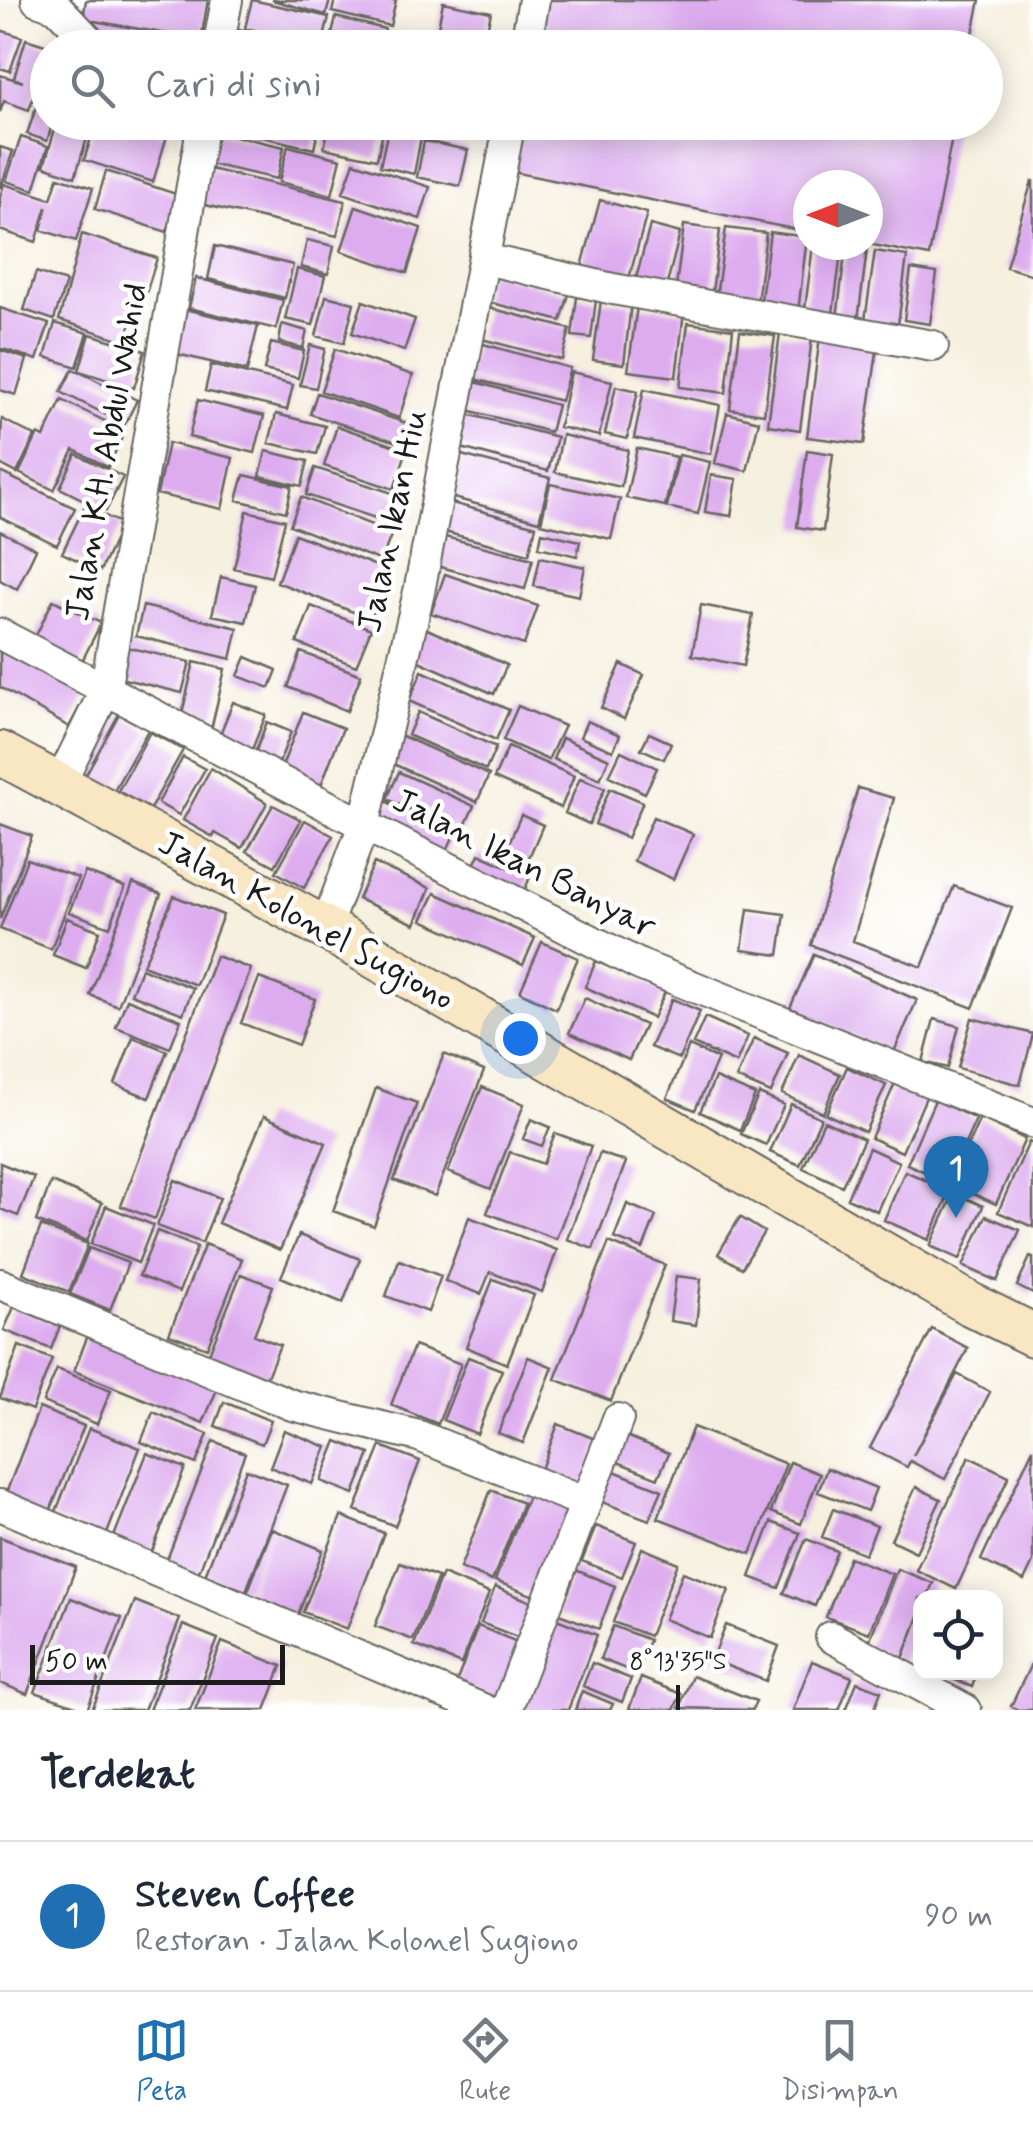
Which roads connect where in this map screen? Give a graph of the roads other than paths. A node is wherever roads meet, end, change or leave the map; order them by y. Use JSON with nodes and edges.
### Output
{"nodes":[{"id":1,"x":37,"y":0,"type":"edge"},
{"id":2,"x":228,"y":0,"type":"edge"},
{"id":3,"x":534,"y":0,"type":"edge"},
{"id":4,"x":79,"y":30,"type":"edge"},
{"id":5,"x":222,"y":30,"type":"edge"},
{"id":6,"x":528,"y":30,"type":"edge"},
{"id":7,"x":200,"y":140,"type":"edge"},
{"id":8,"x":507,"y":140,"type":"edge"},
{"id":9,"x":484,"y":259,"type":"junction"},
{"id":10,"x":933,"y":346,"type":"dead end"},
{"id":11,"x":0,"y":634,"type":"edge"},
{"id":12,"x":105,"y":691,"type":"junction"},
{"id":13,"x":0,"y":753,"type":"edge"},
{"id":14,"x":59,"y":786,"type":"junction"},
{"id":15,"x":364,"y":826,"type":"junction"},
{"id":16,"x":326,"y":928,"type":"junction"},
{"id":17,"x":1033,"y":1123,"type":"edge"},
{"id":18,"x":0,"y":1284,"type":"edge"},
{"id":19,"x":972,"y":1305,"type":"junction"},
{"id":20,"x":1033,"y":1335,"type":"edge"},
{"id":21,"x":1033,"y":1354,"type":"edge"},
{"id":22,"x":618,"y":1418,"type":"dead end"},
{"id":23,"x":586,"y":1503,"type":"junction"},
{"id":24,"x":0,"y":1505,"type":"edge"},
{"id":25,"x":830,"y":1637,"type":"dead end"},
{"id":26,"x":485,"y":1710,"type":"edge"},
{"id":27,"x":506,"y":1710,"type":"edge"},
{"id":28,"x":966,"y":1710,"type":"edge"}],
"edges":[{"from":1,"to":4,"type":"street"},
{"from":2,"to":5,"type":"street"},
{"from":3,"to":6,"type":"street"},
{"from":7,"to":12,"type":"street","name":"Jalan KH. Abdul Wahid"},
{"from":8,"to":9,"type":"street","name":"Jalan Ikan Hiu"},
{"from":9,"to":10,"type":"street"},
{"from":9,"to":15,"type":"street","name":"Jalan Ikan Hiu"},
{"from":11,"to":12,"type":"street","name":"Jalan Ikan Banyar"},
{"from":12,"to":14,"type":"street","name":"Jalan KH. Abdul Wahid"},
{"from":12,"to":15,"type":"street","name":"Jalan Ikan Banyar"},
{"from":13,"to":14,"type":"main road","name":"Jalan Kolonel Sugiono"},
{"from":14,"to":16,"type":"main road","name":"Jalan Kolonel Sugiono"},
{"from":15,"to":16,"type":"street","name":"Jalan Ikan Hiu"},
{"from":15,"to":17,"type":"street","name":"Jalan Ikan Banyar"},
{"from":16,"to":19,"type":"main road","name":"Jalan Kolonel Sugiono"},
{"from":18,"to":23,"type":"street"},
{"from":19,"to":20,"type":"main road","name":"Jalan Kolonel Sugiono"},
{"from":19,"to":21,"type":"main road","name":"Jalan Kolonel Sugiono"},
{"from":22,"to":23,"type":"street"},
{"from":23,"to":27,"type":"street"},
{"from":24,"to":26,"type":"street"},
{"from":25,"to":28,"type":"street"}]}
